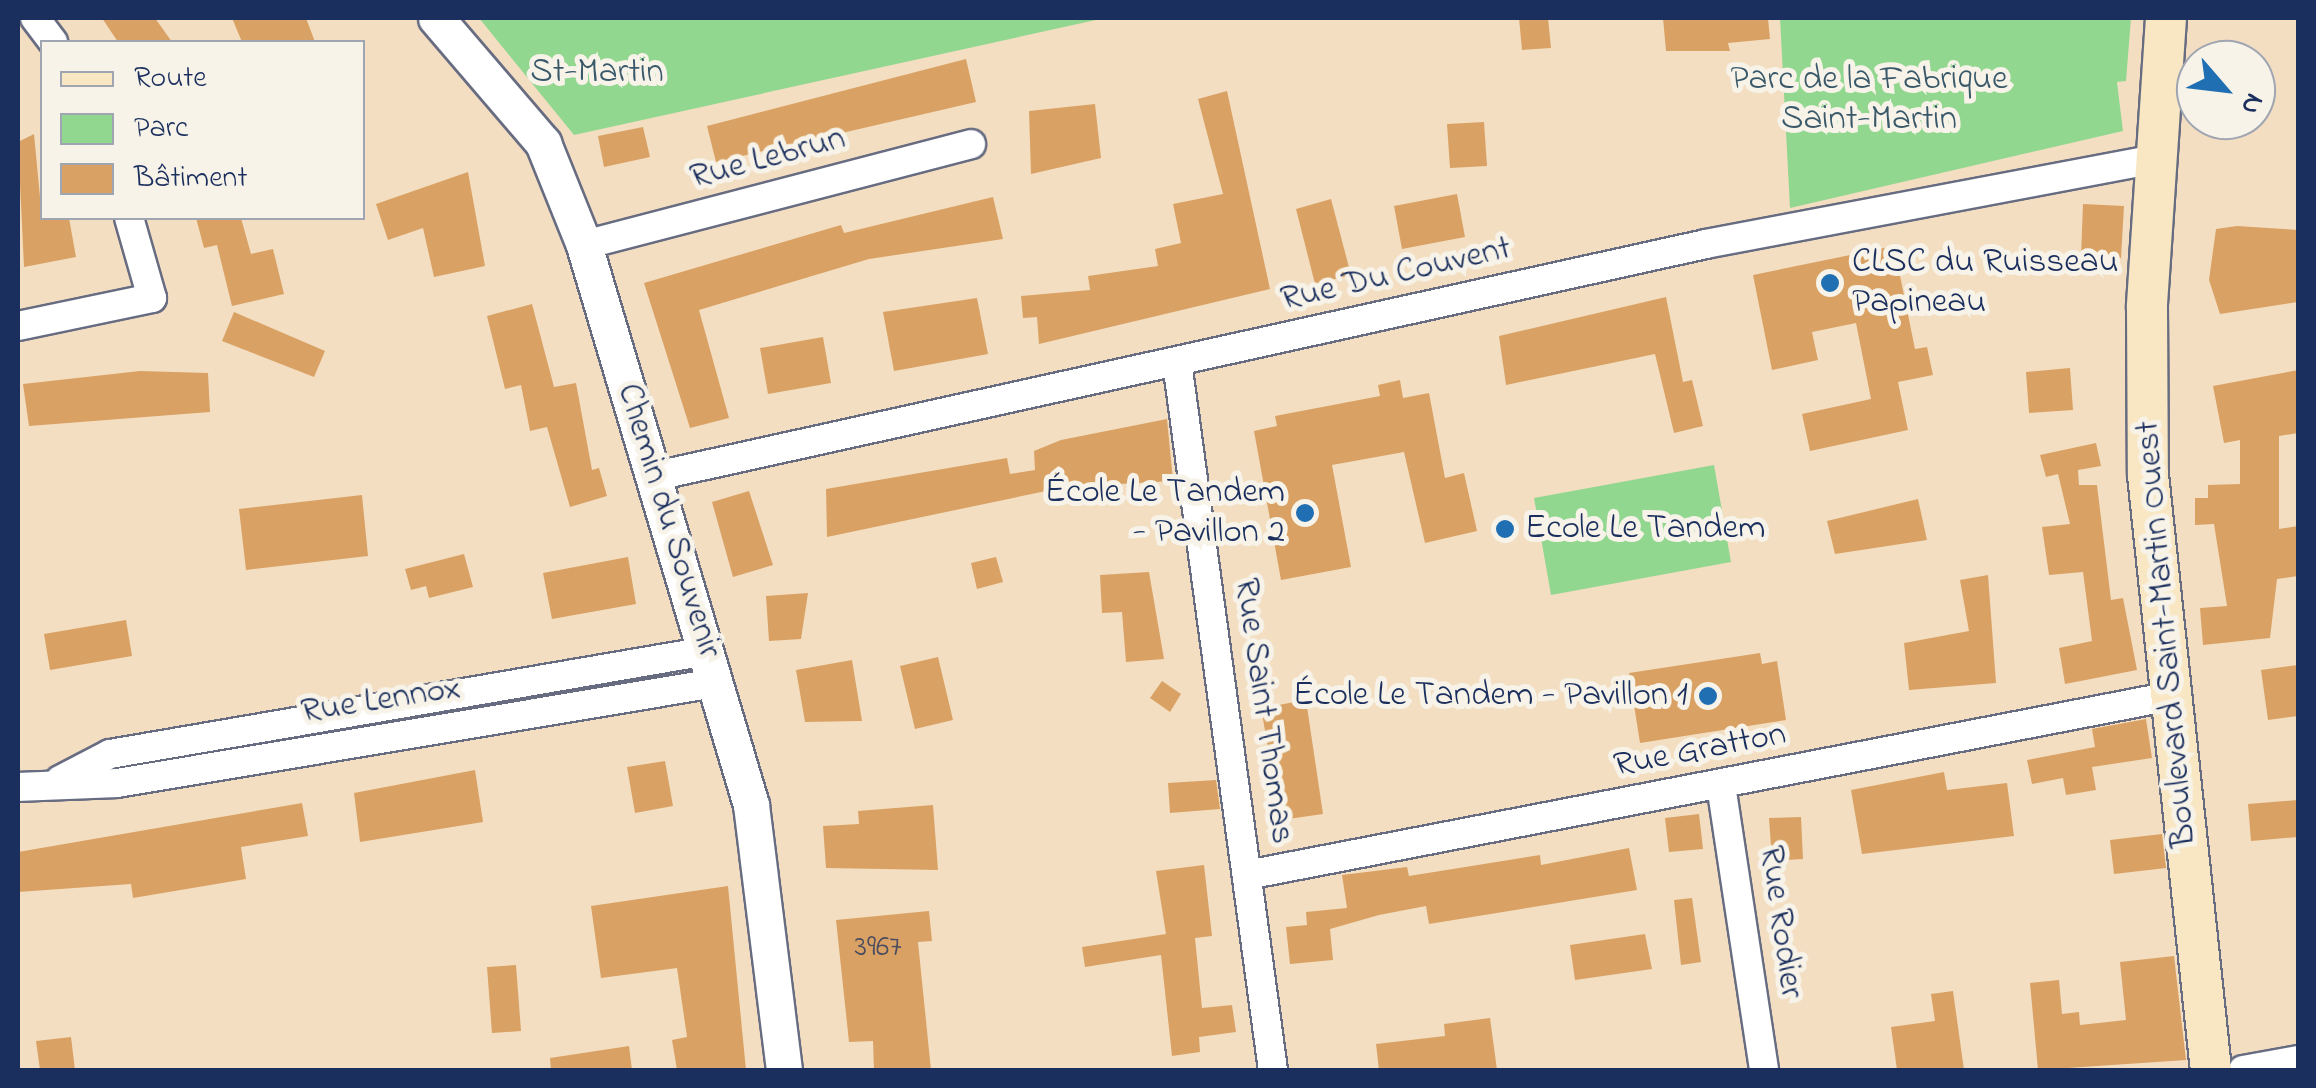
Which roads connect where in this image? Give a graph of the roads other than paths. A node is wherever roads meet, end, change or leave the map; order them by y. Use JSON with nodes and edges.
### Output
{"nodes":[{"id":1,"x":35,"y":18,"type":"edge"},
{"id":2,"x":436,"y":18,"type":"edge"},
{"id":3,"x":2166,"y":18,"type":"edge"},
{"id":4,"x":52,"y":40,"type":"edge"},
{"id":5,"x":971,"y":144,"type":"dead end"},
{"id":6,"x":2155,"y":159,"type":"junction"},
{"id":7,"x":130,"y":220,"type":"edge"},
{"id":8,"x":584,"y":244,"type":"junction"},
{"id":9,"x":18,"y":326,"type":"edge"},
{"id":10,"x":1178,"y":362,"type":"junction"},
{"id":11,"x":656,"y":476,"type":"junction"},
{"id":12,"x":711,"y":667,"type":"junction"},
{"id":13,"x":2166,"y":697,"type":"junction"},
{"id":14,"x":1721,"y":784,"type":"junction"},
{"id":15,"x":18,"y":786,"type":"edge"},
{"id":16,"x":1247,"y":876,"type":"junction"},
{"id":17,"x":2298,"y":1060,"type":"edge"},
{"id":18,"x":784,"y":1070,"type":"edge"},
{"id":19,"x":1272,"y":1070,"type":"edge"},
{"id":20,"x":1764,"y":1070,"type":"edge"},
{"id":21,"x":2210,"y":1070,"type":"edge"},
{"id":22,"x":2243,"y":1070,"type":"edge"}],
"edges":[{"from":1,"to":4,"type":"street"},
{"from":2,"to":8,"type":"street","name":"Chemin du Souvenir"},
{"from":3,"to":6,"type":"main road","name":"Boulevard Saint-Martin Ouest"},
{"from":5,"to":8,"type":"street","name":"Rue Lebrun"},
{"from":6,"to":10,"type":"street","name":"Rue Du Couvent"},
{"from":6,"to":13,"type":"main road","name":"Boulevard Saint-Martin Ouest"},
{"from":7,"to":9,"type":"street"},
{"from":8,"to":11,"type":"street","name":"Chemin du Souvenir"},
{"from":10,"to":11,"type":"street","name":"Rue Du Couvent"},
{"from":10,"to":16,"type":"street","name":"Rue Saint Thomas"},
{"from":11,"to":12,"type":"street","name":"Chemin du Souvenir"},
{"from":12,"to":15,"type":"street","name":"Rue Lennox"},
{"from":12,"to":18,"type":"street","name":"Chemin du Souvenir"},
{"from":13,"to":14,"type":"street","name":"Rue Gratton"},
{"from":13,"to":21,"type":"main road","name":"Boulevard Saint-Martin Ouest"},
{"from":14,"to":16,"type":"street","name":"Rue Gratton"},
{"from":14,"to":20,"type":"street","name":"Rue Rodier"},
{"from":16,"to":19,"type":"street","name":"Rue Saint Thomas"},
{"from":17,"to":22,"type":"street"}]}
